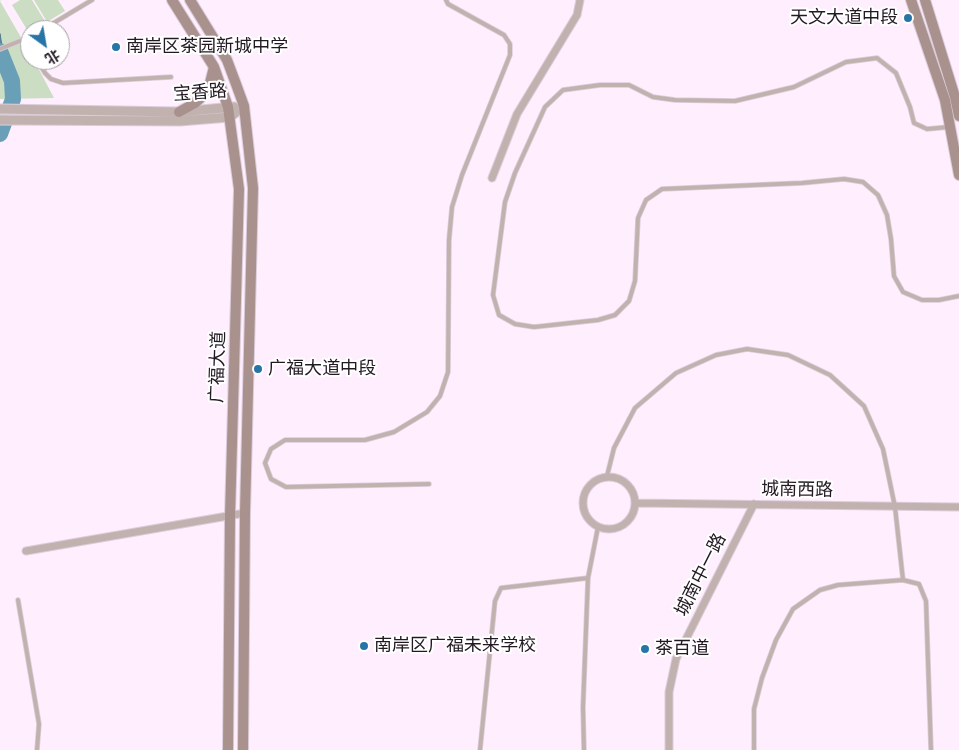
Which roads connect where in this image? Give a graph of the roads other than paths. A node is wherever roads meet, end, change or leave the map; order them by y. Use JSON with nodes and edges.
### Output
{"nodes":[{"id":1,"x":92,"y":0,"type":"edge"},
{"id":2,"x":172,"y":0,"type":"edge"},
{"id":3,"x":190,"y":0,"type":"edge"},
{"id":4,"x":446,"y":0,"type":"edge"},
{"id":5,"x":580,"y":0,"type":"edge"},
{"id":6,"x":911,"y":0,"type":"edge"},
{"id":7,"x":925,"y":0,"type":"edge"},
{"id":8,"x":59,"y":20,"type":"edge"},
{"id":9,"x":20,"y":42,"type":"edge"},
{"id":10,"x":0,"y":49,"type":"edge"},
{"id":11,"x":214,"y":67,"type":"junction"},
{"id":12,"x":43,"y":70,"type":"edge"},
{"id":13,"x":171,"y":78,"type":"dead end"},
{"id":14,"x":244,"y":106,"type":"junction"},
{"id":15,"x":0,"y":109,"type":"edge"},
{"id":16,"x":179,"y":112,"type":"junction"},
{"id":17,"x":229,"y":112,"type":"junction"},
{"id":18,"x":959,"y":116,"type":"edge"},
{"id":19,"x":0,"y":120,"type":"edge"},
{"id":20,"x":952,"y":127,"type":"junction"},
{"id":21,"x":959,"y":175,"type":"edge"},
{"id":22,"x":492,"y":178,"type":"dead end"},
{"id":23,"x":959,"y":296,"type":"edge"},
{"id":24,"x":607,"y":476,"type":"junction"},
{"id":25,"x":429,"y":484,"type":"dead end"},
{"id":26,"x":635,"y":503,"type":"junction"},
{"id":27,"x":754,"y":504,"type":"junction"},
{"id":28,"x":895,"y":507,"type":"junction"},
{"id":29,"x":959,"y":507,"type":"edge"},
{"id":30,"x":245,"y":513,"type":"junction"},
{"id":31,"x":230,"y":516,"type":"junction"},
{"id":32,"x":598,"y":527,"type":"junction"},
{"id":33,"x":26,"y":550,"type":"dead end"},
{"id":34,"x":588,"y":578,"type":"junction"},
{"id":35,"x":903,"y":580,"type":"junction"},
{"id":36,"x":18,"y":600,"type":"dead end"},
{"id":37,"x":37,"y":750,"type":"edge"},
{"id":38,"x":228,"y":750,"type":"edge"},
{"id":39,"x":243,"y":750,"type":"edge"},
{"id":40,"x":480,"y":750,"type":"edge"},
{"id":41,"x":584,"y":750,"type":"edge"},
{"id":42,"x":669,"y":750,"type":"edge"},
{"id":43,"x":754,"y":750,"type":"edge"},
{"id":44,"x":931,"y":750,"type":"edge"}],
"edges":[{"from":1,"to":8,"type":"lane"},
{"from":2,"to":11,"type":"main road","name":"广福大道"},
{"from":3,"to":14,"type":"main road","name":"广福大道"},
{"from":4,"to":25,"type":"lane"},
{"from":5,"to":22,"type":"street"},
{"from":6,"to":20,"type":"main road"},
{"from":7,"to":18,"type":"main road"},
{"from":9,"to":10,"type":"lane"},
{"from":11,"to":16,"type":"main road"},
{"from":11,"to":17,"type":"main road","name":"广福大道"},
{"from":12,"to":13,"type":"lane"},
{"from":14,"to":17,"type":"street","name":"宝香路"},
{"from":14,"to":30,"type":"main road","name":"广福大道"},
{"from":15,"to":16,"type":"street","name":"宝香路"},
{"from":16,"to":17,"type":"street","name":"宝香路"},
{"from":17,"to":19,"type":"street","name":"宝香路"},
{"from":17,"to":31,"type":"main road","name":"广福大道"},
{"from":20,"to":21,"type":"main road"},
{"from":20,"to":23,"type":"lane"},
{"from":24,"to":26,"type":"street"},
{"from":24,"to":28,"type":"lane"},
{"from":24,"to":32,"type":"street"},
{"from":26,"to":27,"type":"street","name":"城南西路"},
{"from":26,"to":32,"type":"street"},
{"from":27,"to":28,"type":"street","name":"城南西路"},
{"from":27,"to":42,"type":"street","name":"城南中一路"},
{"from":28,"to":29,"type":"street","name":"城南西路"},
{"from":28,"to":35,"type":"lane"},
{"from":30,"to":31,"type":"street"},
{"from":30,"to":39,"type":"main road","name":"广福大道"},
{"from":31,"to":33,"type":"street"},
{"from":31,"to":38,"type":"main road","name":"广福大道"},
{"from":32,"to":34,"type":"lane"},
{"from":34,"to":40,"type":"lane"},
{"from":34,"to":41,"type":"lane"},
{"from":35,"to":43,"type":"lane"},
{"from":35,"to":44,"type":"lane"},
{"from":36,"to":37,"type":"lane"}]}
